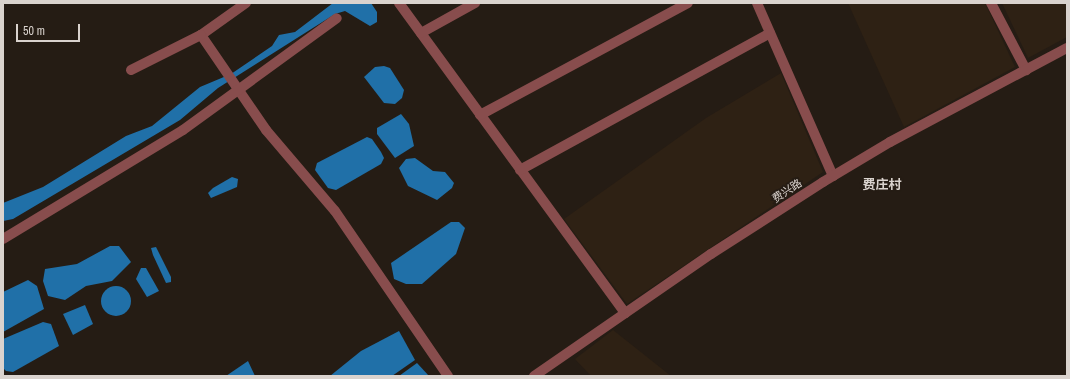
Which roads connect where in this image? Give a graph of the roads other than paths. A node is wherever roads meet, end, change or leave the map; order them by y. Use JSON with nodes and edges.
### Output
{"nodes":[{"id":1,"x":246,"y":3,"type":"edge"},
{"id":2,"x":399,"y":3,"type":"edge"},
{"id":3,"x":475,"y":3,"type":"edge"},
{"id":4,"x":688,"y":3,"type":"edge"},
{"id":5,"x":757,"y":3,"type":"edge"},
{"id":6,"x":991,"y":3,"type":"edge"},
{"id":7,"x":338,"y":18,"type":"dead end"},
{"id":8,"x":421,"y":33,"type":"junction"},
{"id":9,"x":770,"y":33,"type":"junction"},
{"id":10,"x":201,"y":35,"type":"junction"},
{"id":11,"x":1067,"y":48,"type":"edge"},
{"id":12,"x":131,"y":70,"type":"dead end"},
{"id":13,"x":1026,"y":70,"type":"junction"},
{"id":14,"x":236,"y":90,"type":"junction"},
{"id":15,"x":480,"y":115,"type":"junction"},
{"id":16,"x":520,"y":170,"type":"junction"},
{"id":17,"x":833,"y":176,"type":"junction"},
{"id":18,"x":3,"y":238,"type":"edge"},
{"id":19,"x":625,"y":313,"type":"junction"},
{"id":20,"x":448,"y":376,"type":"edge"},
{"id":21,"x":534,"y":376,"type":"edge"}],
"edges":[{"from":1,"to":10,"type":"street"},
{"from":2,"to":8,"type":"street"},
{"from":3,"to":8,"type":"street"},
{"from":4,"to":15,"type":"street"},
{"from":5,"to":9,"type":"street"},
{"from":6,"to":13,"type":"street"},
{"from":7,"to":14,"type":"street"},
{"from":8,"to":15,"type":"street"},
{"from":9,"to":16,"type":"street"},
{"from":9,"to":17,"type":"street"},
{"from":10,"to":12,"type":"street"},
{"from":10,"to":14,"type":"street"},
{"from":11,"to":13,"type":"street","name":"费兴路"},
{"from":13,"to":17,"type":"street","name":"费兴路"},
{"from":14,"to":18,"type":"street"},
{"from":14,"to":20,"type":"street"},
{"from":15,"to":16,"type":"street"},
{"from":16,"to":19,"type":"street"},
{"from":17,"to":19,"type":"street","name":"费兴路"},
{"from":19,"to":21,"type":"street","name":"费兴路"}]}
